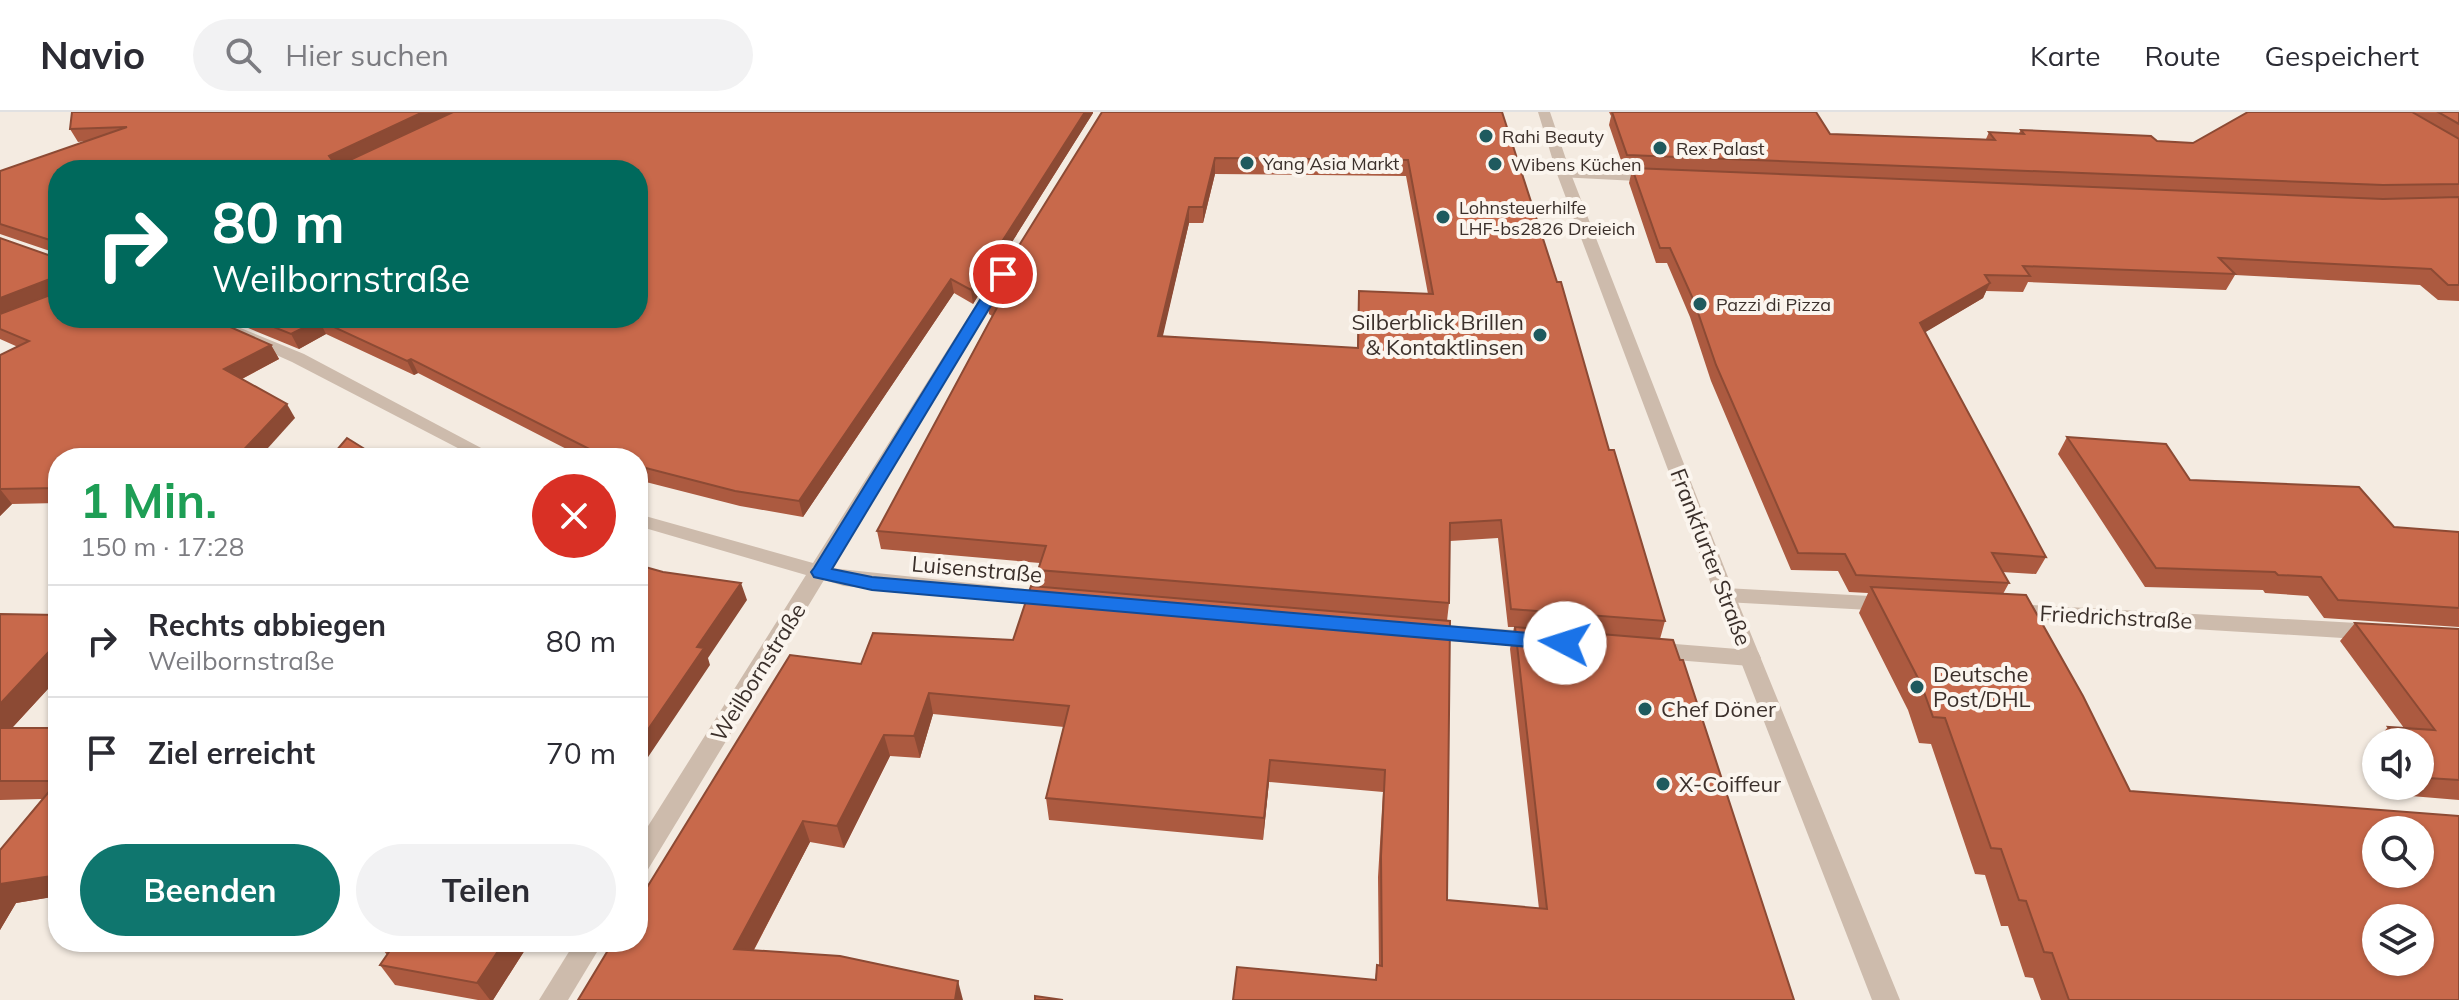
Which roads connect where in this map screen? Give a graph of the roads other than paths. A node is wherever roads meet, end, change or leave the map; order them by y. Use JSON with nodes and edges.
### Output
{"nodes":[{"id":1,"x":1544,"y":112,"type":"edge"},
{"id":2,"x":1564,"y":174,"type":"junction"},
{"id":3,"x":1667,"y":178,"type":"edge"},
{"id":4,"x":1012,"y":261,"type":"edge"},
{"id":5,"x":226,"y":328,"type":"edge"},
{"id":6,"x":472,"y":448,"type":"edge"},
{"id":7,"x":648,"y":523,"type":"edge"},
{"id":8,"x":820,"y":572,"type":"junction"},
{"id":9,"x":1725,"y":595,"type":"junction"},
{"id":10,"x":1077,"y":601,"type":"edge"},
{"id":11,"x":1907,"y":605,"type":"edge"},
{"id":12,"x":1986,"y":610,"type":"edge"},
{"id":13,"x":1408,"y":629,"type":"edge"},
{"id":14,"x":2396,"y":633,"type":"edge"},
{"id":15,"x":1565,"y":643,"type":"edge"},
{"id":16,"x":1623,"y":647,"type":"edge"},
{"id":17,"x":1750,"y":658,"type":"junction"},
{"id":18,"x":648,"y":848,"type":"edge"},
{"id":19,"x":584,"y":952,"type":"edge"},
{"id":20,"x":553,"y":1000,"type":"edge"},
{"id":21,"x":1886,"y":1000,"type":"edge"}],
"edges":[{"from":1,"to":2,"type":"street","name":"Frankfurter Straße"},
{"from":2,"to":3,"type":"street"},
{"from":2,"to":9,"type":"street","name":"Frankfurter Straße"},
{"from":4,"to":8,"type":"street","name":"Weilbornstraße"},
{"from":5,"to":6,"type":"street"},
{"from":7,"to":8,"type":"street","name":"Luisenstraße"},
{"from":8,"to":10,"type":"street","name":"Luisenstraße"},
{"from":8,"to":18,"type":"street","name":"Weilbornstraße"},
{"from":9,"to":11,"type":"street"},
{"from":9,"to":17,"type":"street","name":"Frankfurter Straße"},
{"from":12,"to":14,"type":"street","name":"Friedrichstraße"},
{"from":13,"to":15,"type":"street"},
{"from":16,"to":17,"type":"street"},
{"from":17,"to":21,"type":"street","name":"Frankfurter Straße"},
{"from":19,"to":20,"type":"street"}]}
